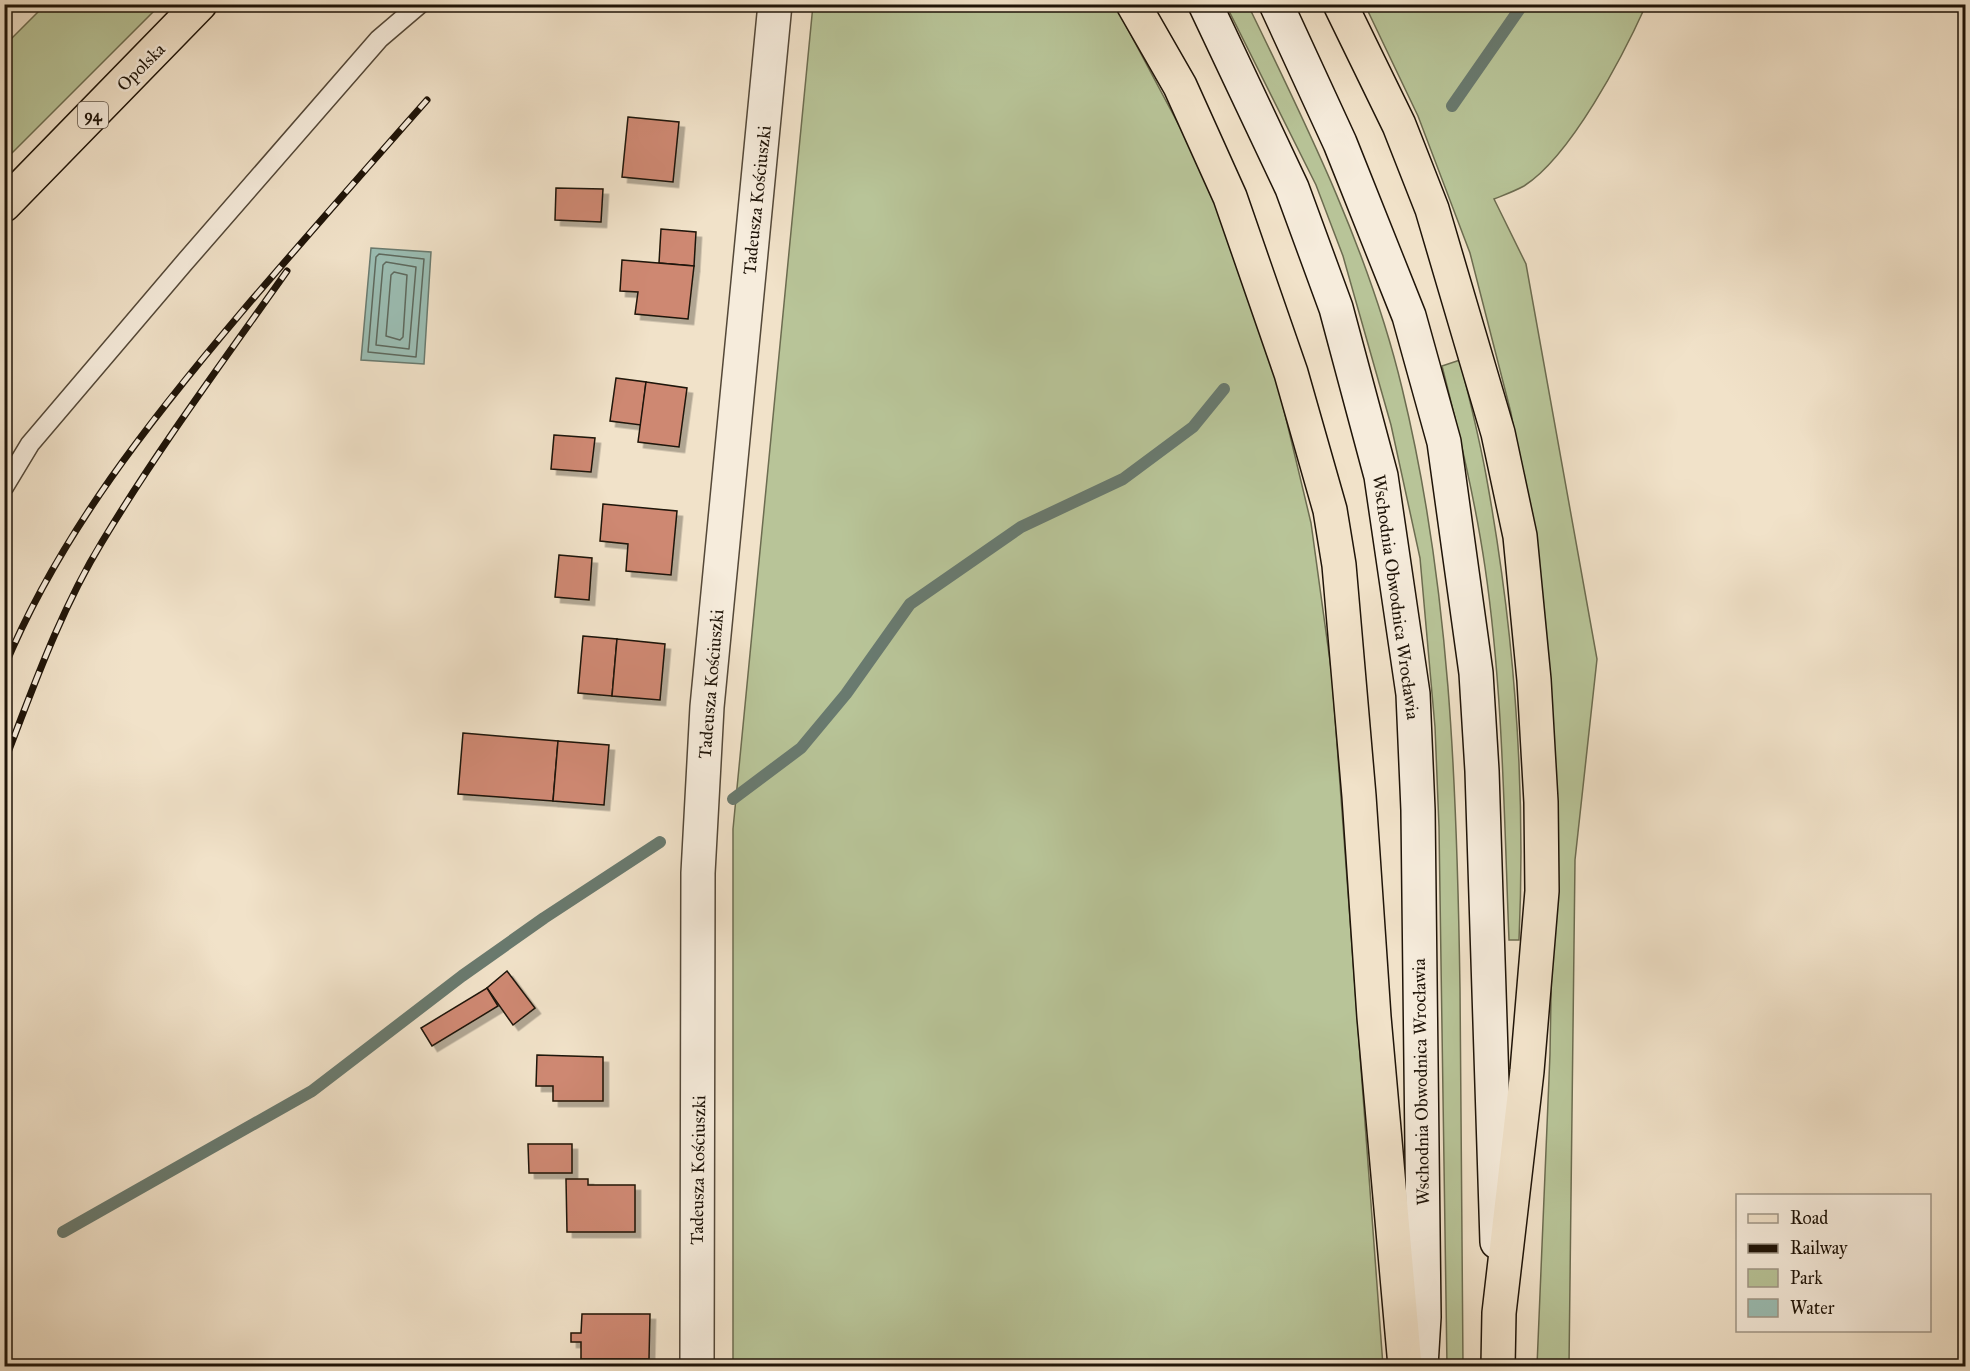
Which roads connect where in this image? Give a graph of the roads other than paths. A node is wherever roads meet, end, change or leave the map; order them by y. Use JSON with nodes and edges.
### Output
{"nodes":[{"id":1,"x":200,"y":4,"type":"edge"},
{"id":2,"x":420,"y":4,"type":"edge"},
{"id":3,"x":775,"y":4,"type":"edge"},
{"id":4,"x":1133,"y":4,"type":"edge"},
{"id":5,"x":1205,"y":4,"type":"edge"},
{"id":6,"x":1276,"y":4,"type":"edge"},
{"id":7,"x":1341,"y":4,"type":"edge"},
{"id":8,"x":4,"y":205,"type":"edge"},
{"id":9,"x":4,"y":487,"type":"edge"},
{"id":10,"x":1498,"y":1313,"type":"junction"},
{"id":11,"x":697,"y":1366,"type":"edge"},
{"id":12,"x":1405,"y":1366,"type":"edge"},
{"id":13,"x":1420,"y":1366,"type":"edge"},
{"id":14,"x":1498,"y":1366,"type":"edge"}],
"edges":[{"from":1,"to":8,"type":"main road","name":"Opolska","number":"94"},
{"from":2,"to":9,"type":"lane"},
{"from":3,"to":11,"type":"main road","name":"Tadeusza Kościuszki"},
{"from":4,"to":12,"type":"main road"},
{"from":5,"to":13,"type":"main road","name":"Wschodnia Obwodnica Wrocławia"},
{"from":6,"to":10,"type":"main road"},
{"from":7,"to":10,"type":"main road"},
{"from":10,"to":14,"type":"main road"}]}
